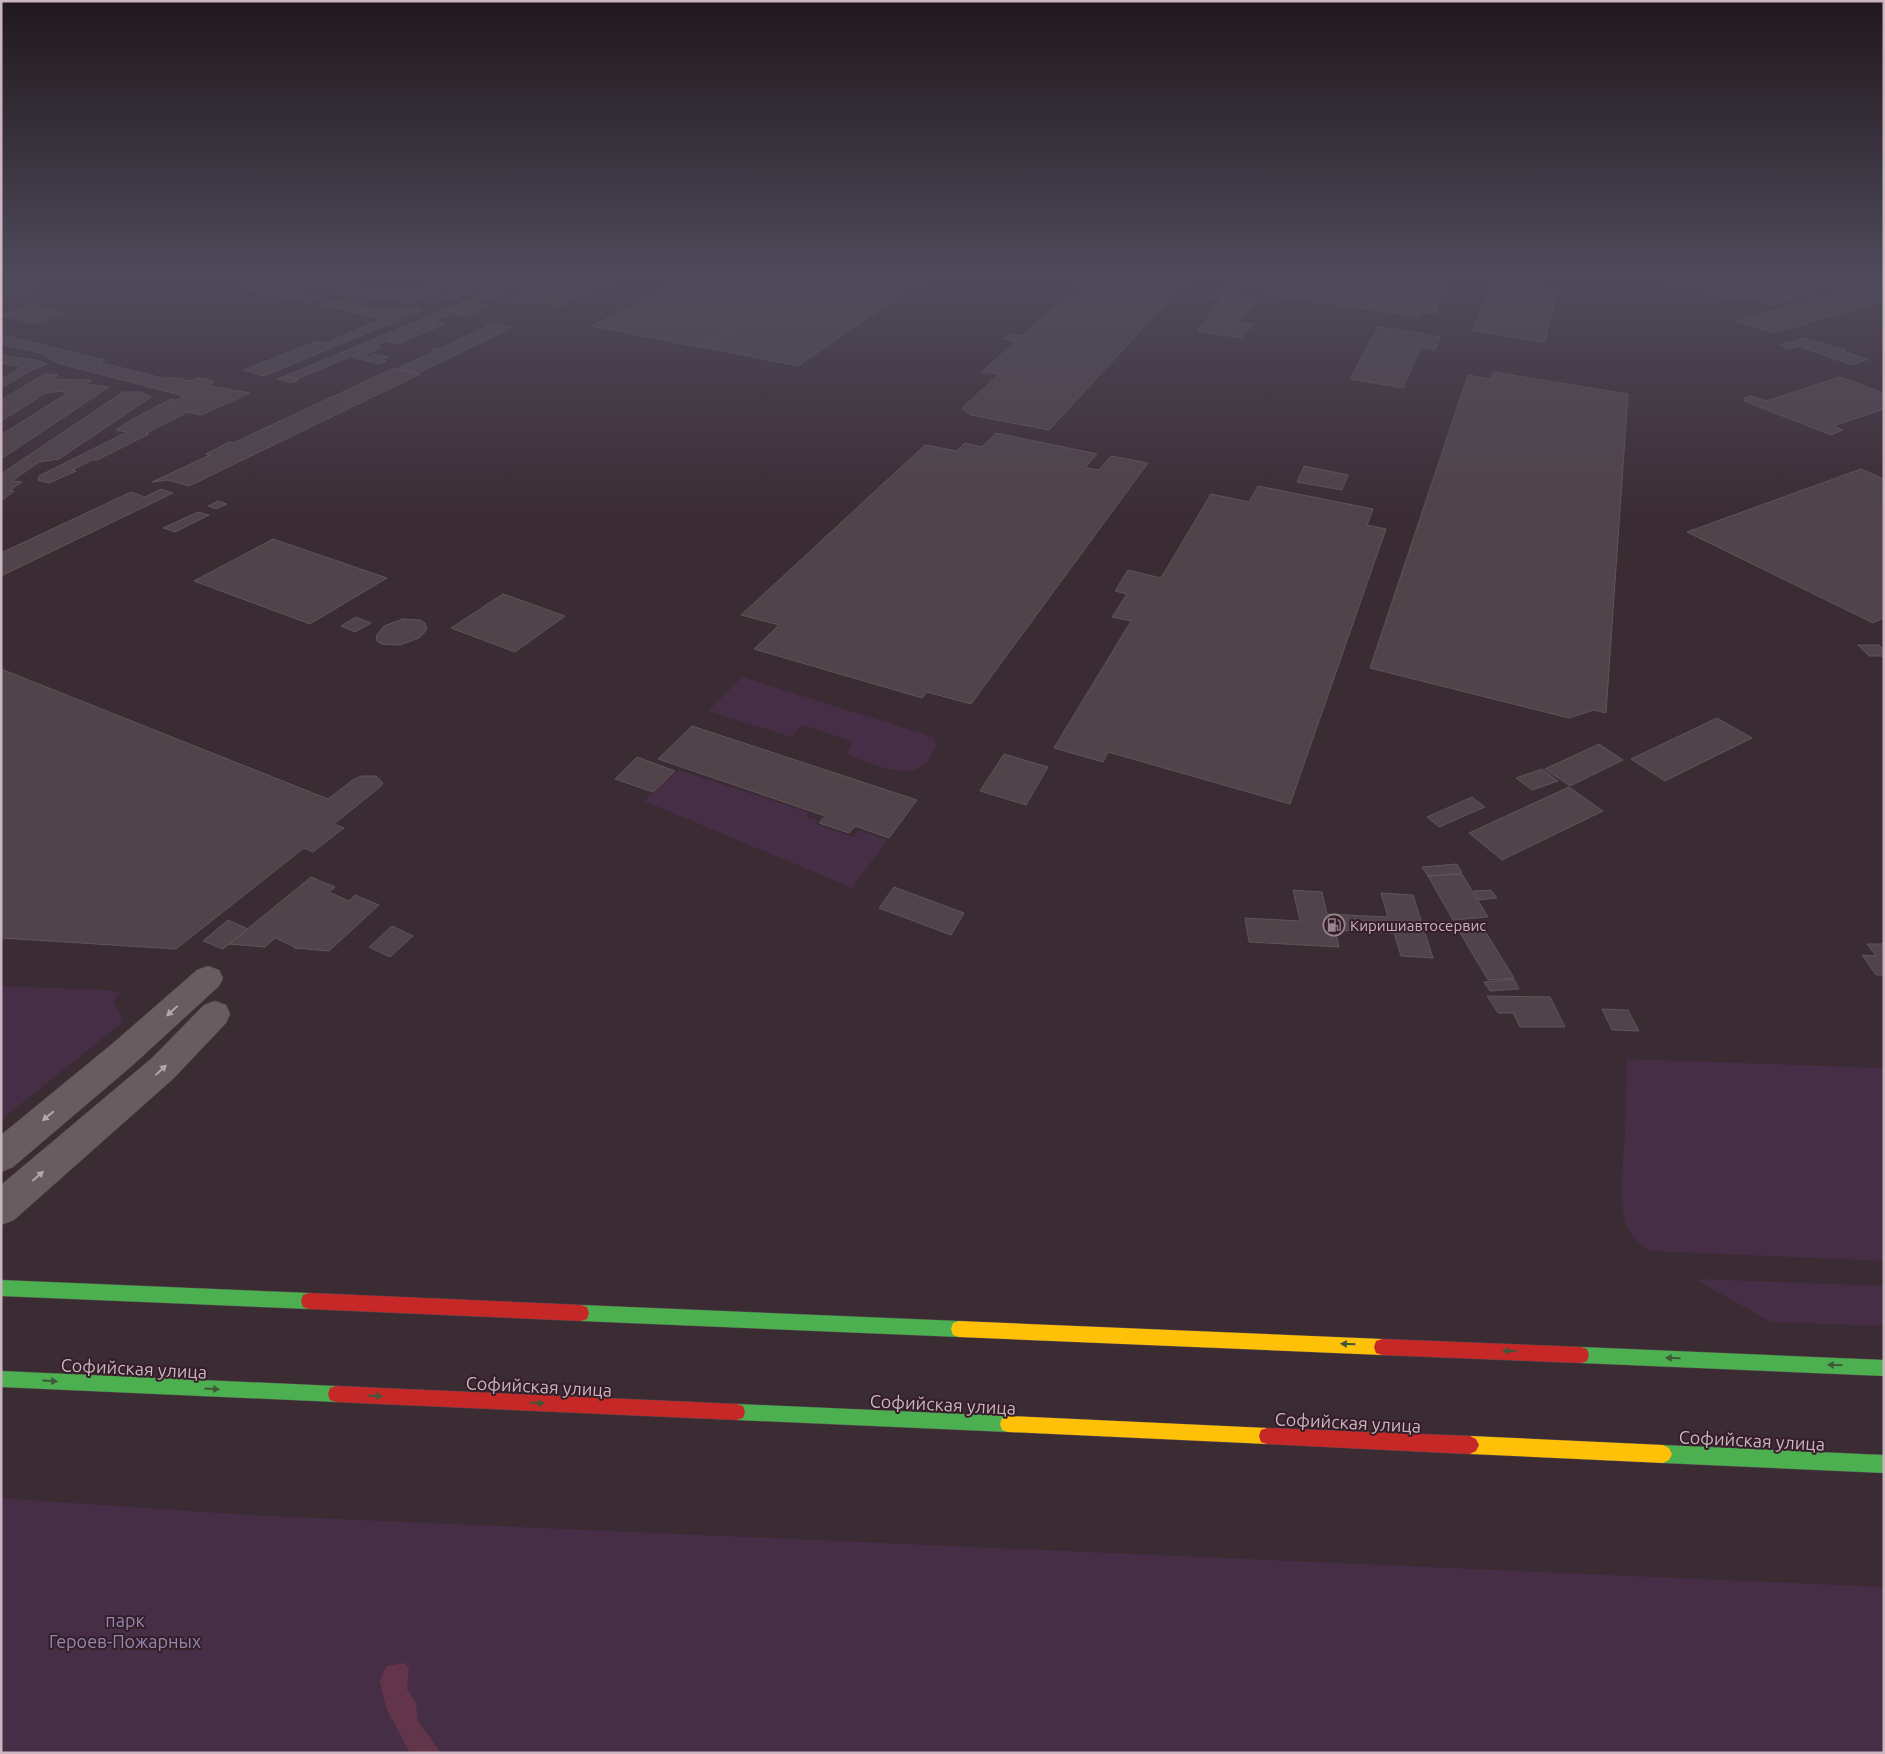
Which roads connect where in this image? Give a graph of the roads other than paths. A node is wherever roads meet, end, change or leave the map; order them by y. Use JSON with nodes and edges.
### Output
{"nodes":[{"id":1,"x":208,"y":978,"type":"dead end"},
{"id":2,"x":215,"y":1014,"type":"dead end"},
{"id":3,"x":1,"y":1156,"type":"edge"},
{"id":4,"x":1,"y":1208,"type":"edge"},
{"id":5,"x":1,"y":1288,"type":"edge"},
{"id":6,"x":1884,"y":1368,"type":"edge"},
{"id":7,"x":1,"y":1379,"type":"edge"},
{"id":8,"x":1884,"y":1464,"type":"edge"}],
"edges":[{"from":1,"to":3,"type":"street","one_way":true},
{"from":4,"to":2,"type":"street","one_way":true},
{"from":6,"to":5,"type":"main road","one_way":true},
{"from":7,"to":8,"type":"main road","name":"Софийская улица","one_way":true}]}
